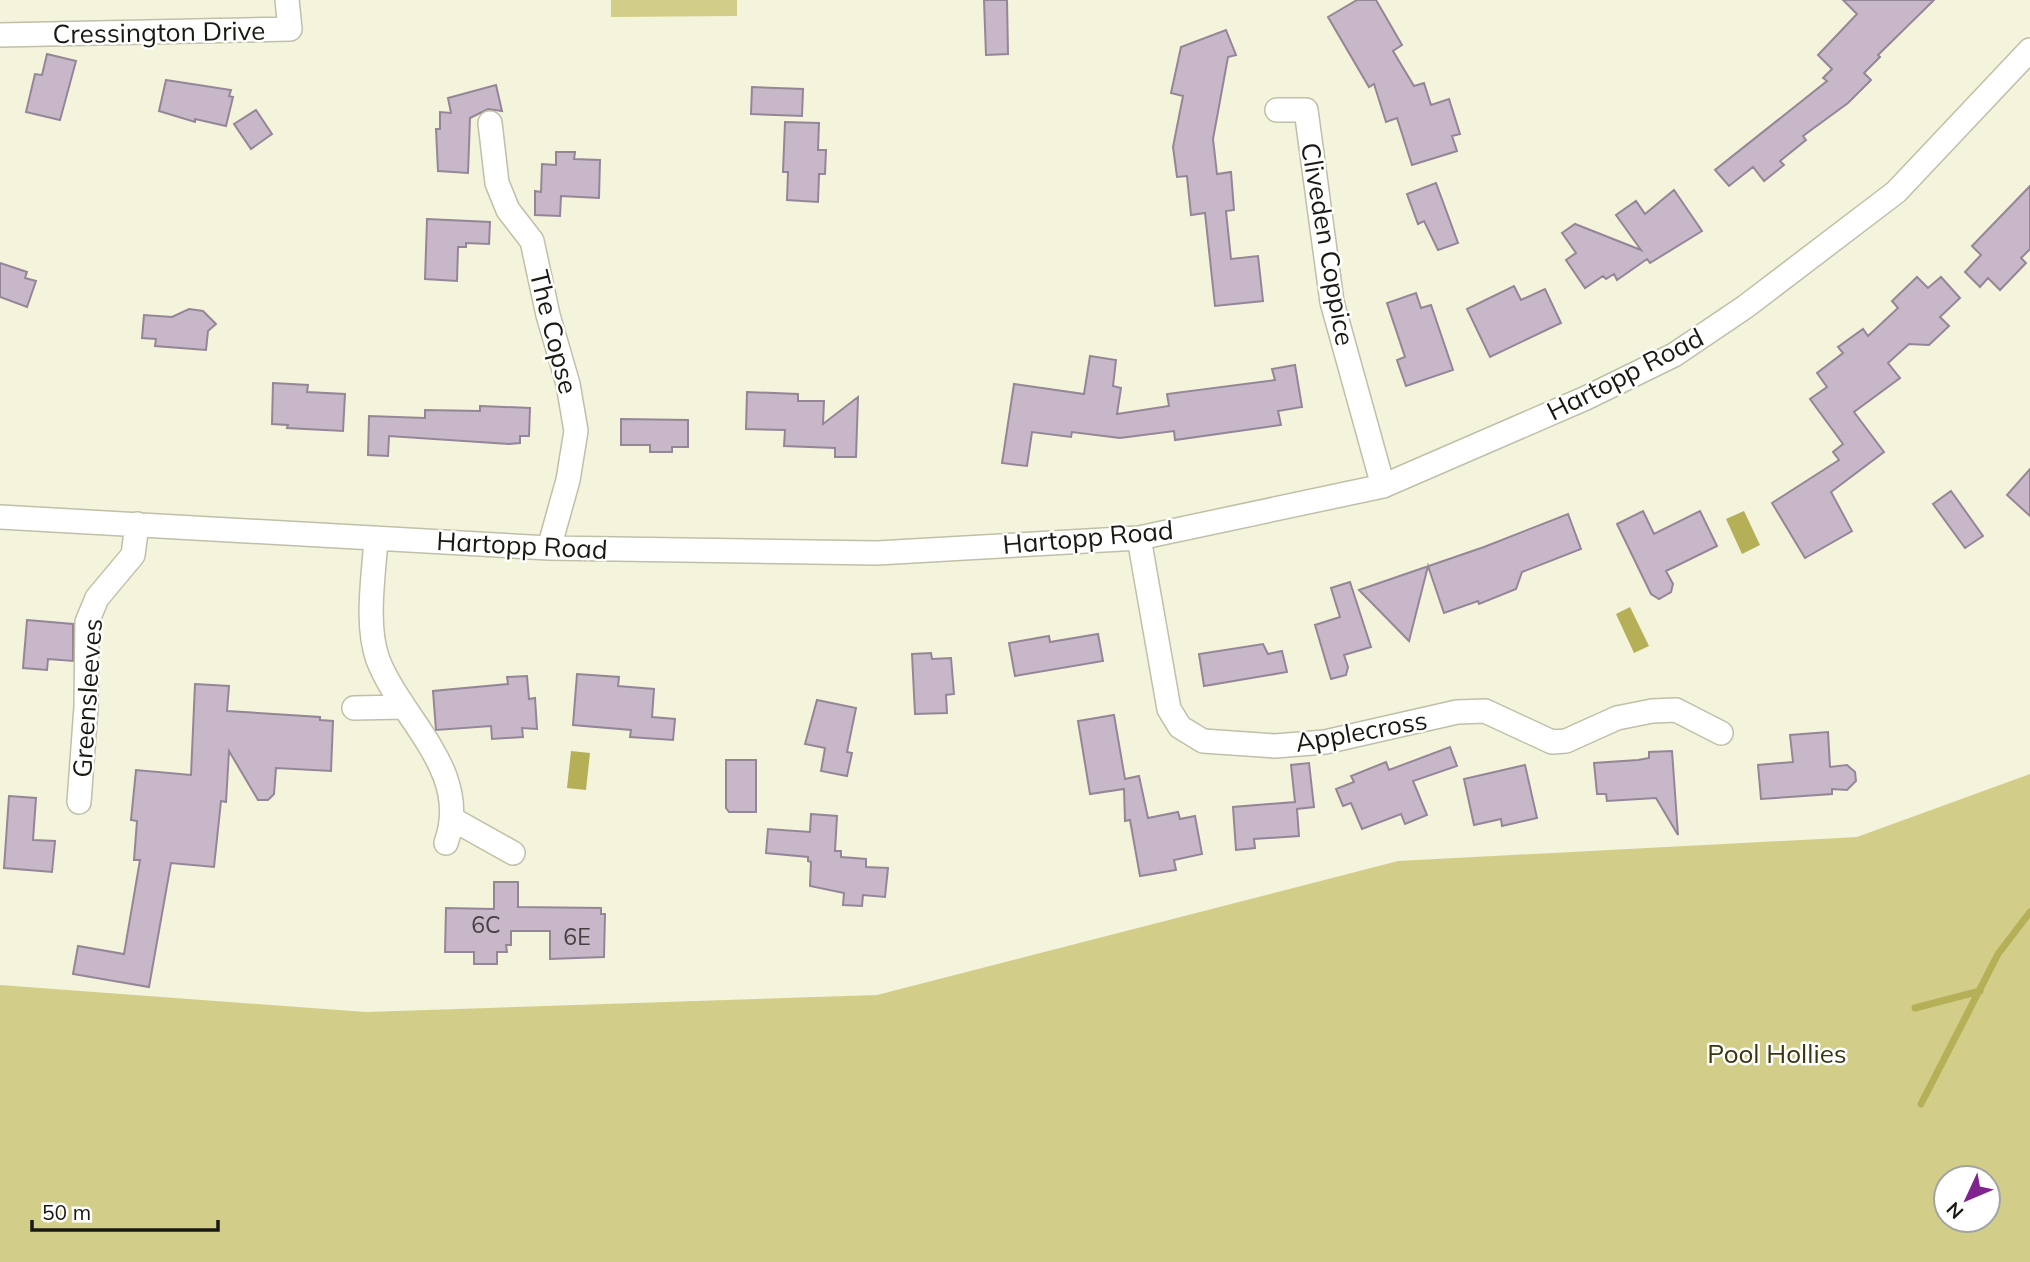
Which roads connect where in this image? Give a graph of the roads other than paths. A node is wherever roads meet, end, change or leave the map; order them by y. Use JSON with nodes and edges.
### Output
{"nodes":[{"id":1,"x":287,"y":0,"type":"edge"},
{"id":2,"x":0,"y":35,"type":"edge"},
{"id":3,"x":2027,"y":59,"type":"edge"},
{"id":4,"x":1277,"y":110,"type":"dead end"},
{"id":5,"x":490,"y":123,"type":"dead end"},
{"id":6,"x":1383,"y":486,"type":"junction"},
{"id":7,"x":0,"y":517,"type":"edge"},
{"id":8,"x":137,"y":524,"type":"junction"},
{"id":9,"x":376,"y":538,"type":"junction"},
{"id":10,"x":1139,"y":538,"type":"junction"},
{"id":11,"x":549,"y":548,"type":"junction"},
{"id":12,"x":354,"y":708,"type":"dead end"},
{"id":13,"x":404,"y":708,"type":"junction"},
{"id":14,"x":1721,"y":733,"type":"dead end"},
{"id":15,"x":79,"y":802,"type":"dead end"},
{"id":16,"x":454,"y":820,"type":"junction"},
{"id":17,"x":446,"y":843,"type":"dead end"},
{"id":18,"x":513,"y":853,"type":"dead end"}],
"edges":[{"from":1,"to":2,"type":"street","name":"Cressington Drive"},
{"from":3,"to":6,"type":"street","name":"Hartopp Road"},
{"from":4,"to":6,"type":"street","name":"Cliveden Coppice"},
{"from":5,"to":11,"type":"street","name":"The Copse"},
{"from":6,"to":10,"type":"street","name":"Hartopp Road"},
{"from":7,"to":8,"type":"street","name":"Hartopp Road"},
{"from":8,"to":9,"type":"street","name":"Hartopp Road"},
{"from":8,"to":15,"type":"street","name":"Greensleeves"},
{"from":9,"to":11,"type":"street","name":"Hartopp Road"},
{"from":9,"to":13,"type":"street"},
{"from":10,"to":11,"type":"street","name":"Hartopp Road"},
{"from":10,"to":14,"type":"street","name":"Applecross"},
{"from":12,"to":13,"type":"street"},
{"from":13,"to":16,"type":"street"},
{"from":16,"to":17,"type":"street"},
{"from":16,"to":18,"type":"street"}]}
